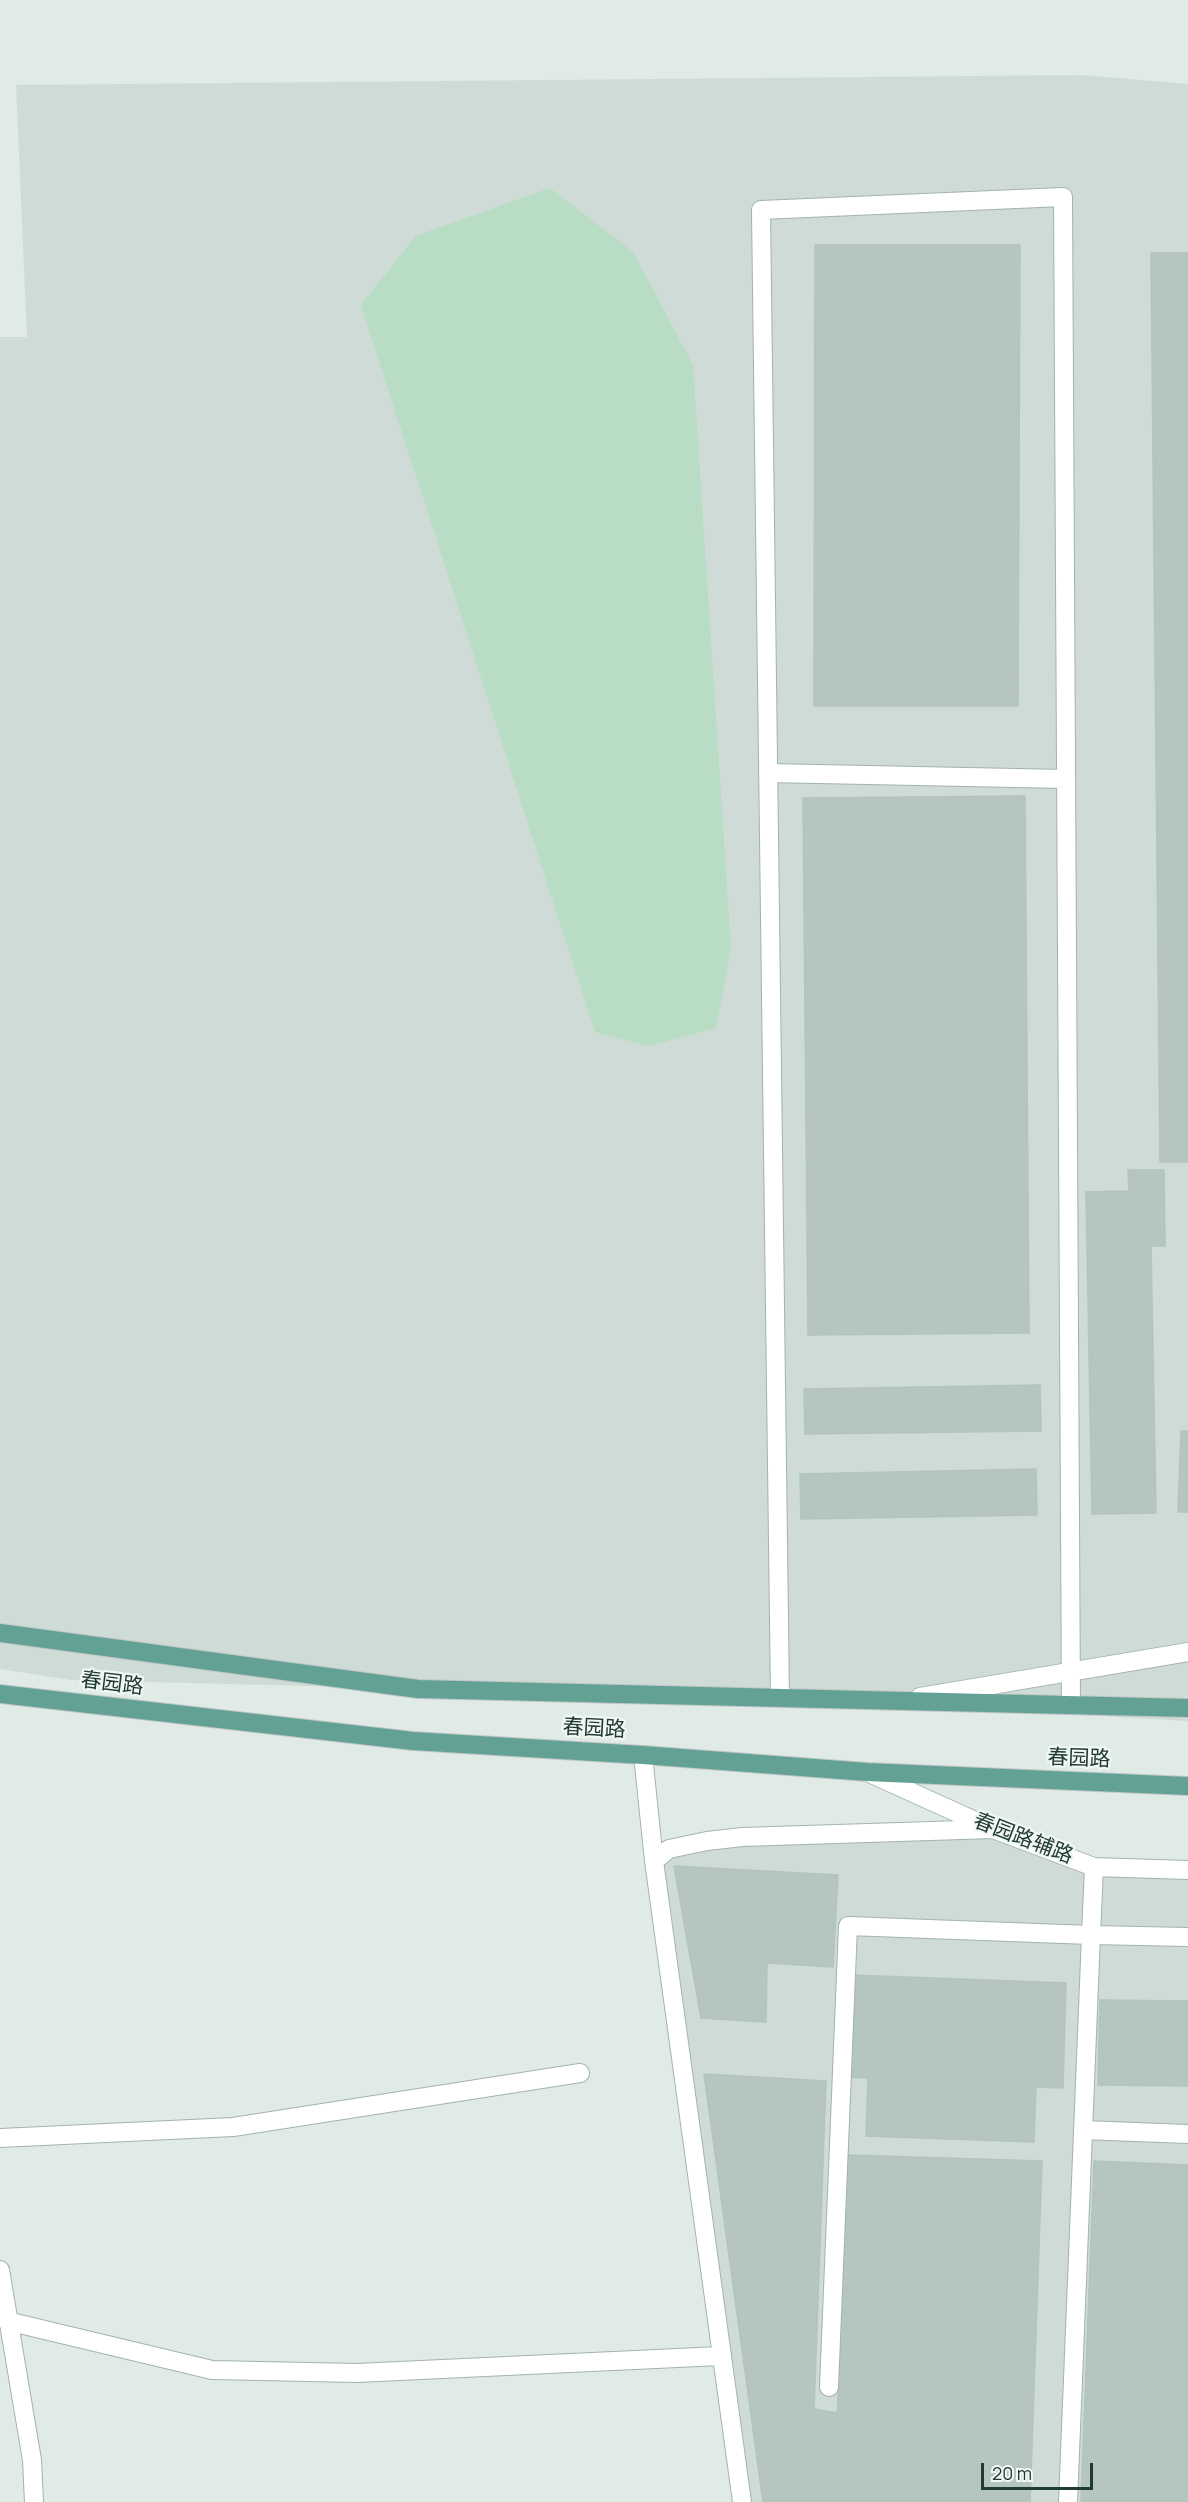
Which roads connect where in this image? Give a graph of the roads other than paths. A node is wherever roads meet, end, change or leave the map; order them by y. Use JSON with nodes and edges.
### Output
{"nodes":[{"id":1,"x":768,"y":773,"type":"junction"},
{"id":2,"x":1066,"y":779,"type":"junction"},
{"id":3,"x":0,"y":1634,"type":"edge"},
{"id":4,"x":1188,"y":1652,"type":"edge"},
{"id":5,"x":1071,"y":1671,"type":"junction"},
{"id":6,"x":0,"y":1694,"type":"edge"},
{"id":7,"x":780,"y":1698,"type":"junction"},
{"id":8,"x":896,"y":1701,"type":"junction"},
{"id":9,"x":1071,"y":1705,"type":"junction"},
{"id":10,"x":1188,"y":1708,"type":"edge"},
{"id":11,"x":643,"y":1755,"type":"junction"},
{"id":12,"x":867,"y":1772,"type":"junction"},
{"id":13,"x":1188,"y":1786,"type":"edge"},
{"id":14,"x":993,"y":1829,"type":"junction"},
{"id":15,"x":654,"y":1861,"type":"junction"},
{"id":16,"x":1094,"y":1867,"type":"junction"},
{"id":17,"x":1188,"y":1870,"type":"edge"},
{"id":18,"x":1091,"y":1935,"type":"junction"},
{"id":19,"x":1188,"y":1937,"type":"edge"},
{"id":20,"x":580,"y":2073,"type":"dead end"},
{"id":21,"x":1083,"y":2130,"type":"junction"},
{"id":22,"x":1188,"y":2134,"type":"edge"},
{"id":23,"x":0,"y":2138,"type":"edge"},
{"id":24,"x":0,"y":2270,"type":"edge"},
{"id":25,"x":7,"y":2321,"type":"junction"},
{"id":26,"x":720,"y":2356,"type":"junction"},
{"id":27,"x":829,"y":2387,"type":"dead end"},
{"id":28,"x":34,"y":2502,"type":"edge"},
{"id":29,"x":742,"y":2502,"type":"edge"},
{"id":30,"x":1068,"y":2502,"type":"edge"}],
"edges":[{"from":1,"to":2,"type":"street"},
{"from":1,"to":2,"type":"street"},
{"from":1,"to":7,"type":"street"},
{"from":2,"to":5,"type":"street"},
{"from":3,"to":7,"type":"main road","name":"春园路"},
{"from":4,"to":5,"type":"street"},
{"from":5,"to":8,"type":"street"},
{"from":5,"to":9,"type":"street"},
{"from":6,"to":11,"type":"main road","name":"春园路"},
{"from":7,"to":8,"type":"main road","name":"春园路"},
{"from":8,"to":9,"type":"main road","name":"春园路"},
{"from":9,"to":10,"type":"main road","name":"春园路"},
{"from":11,"to":12,"type":"main road","name":"春园路"},
{"from":11,"to":15,"type":"street"},
{"from":12,"to":13,"type":"main road","name":"春园路"},
{"from":12,"to":14,"type":"street","name":"春园路辅路"},
{"from":14,"to":15,"type":"street"},
{"from":14,"to":16,"type":"street","name":"春园路辅路"},
{"from":15,"to":26,"type":"street"},
{"from":16,"to":17,"type":"street","name":"春园路辅路"},
{"from":16,"to":18,"type":"street"},
{"from":18,"to":19,"type":"street"},
{"from":18,"to":21,"type":"street"},
{"from":18,"to":27,"type":"street"},
{"from":20,"to":23,"type":"street"},
{"from":21,"to":22,"type":"street"},
{"from":21,"to":30,"type":"street"},
{"from":24,"to":25,"type":"street"},
{"from":25,"to":26,"type":"street"},
{"from":25,"to":28,"type":"street"},
{"from":26,"to":29,"type":"street"}]}
